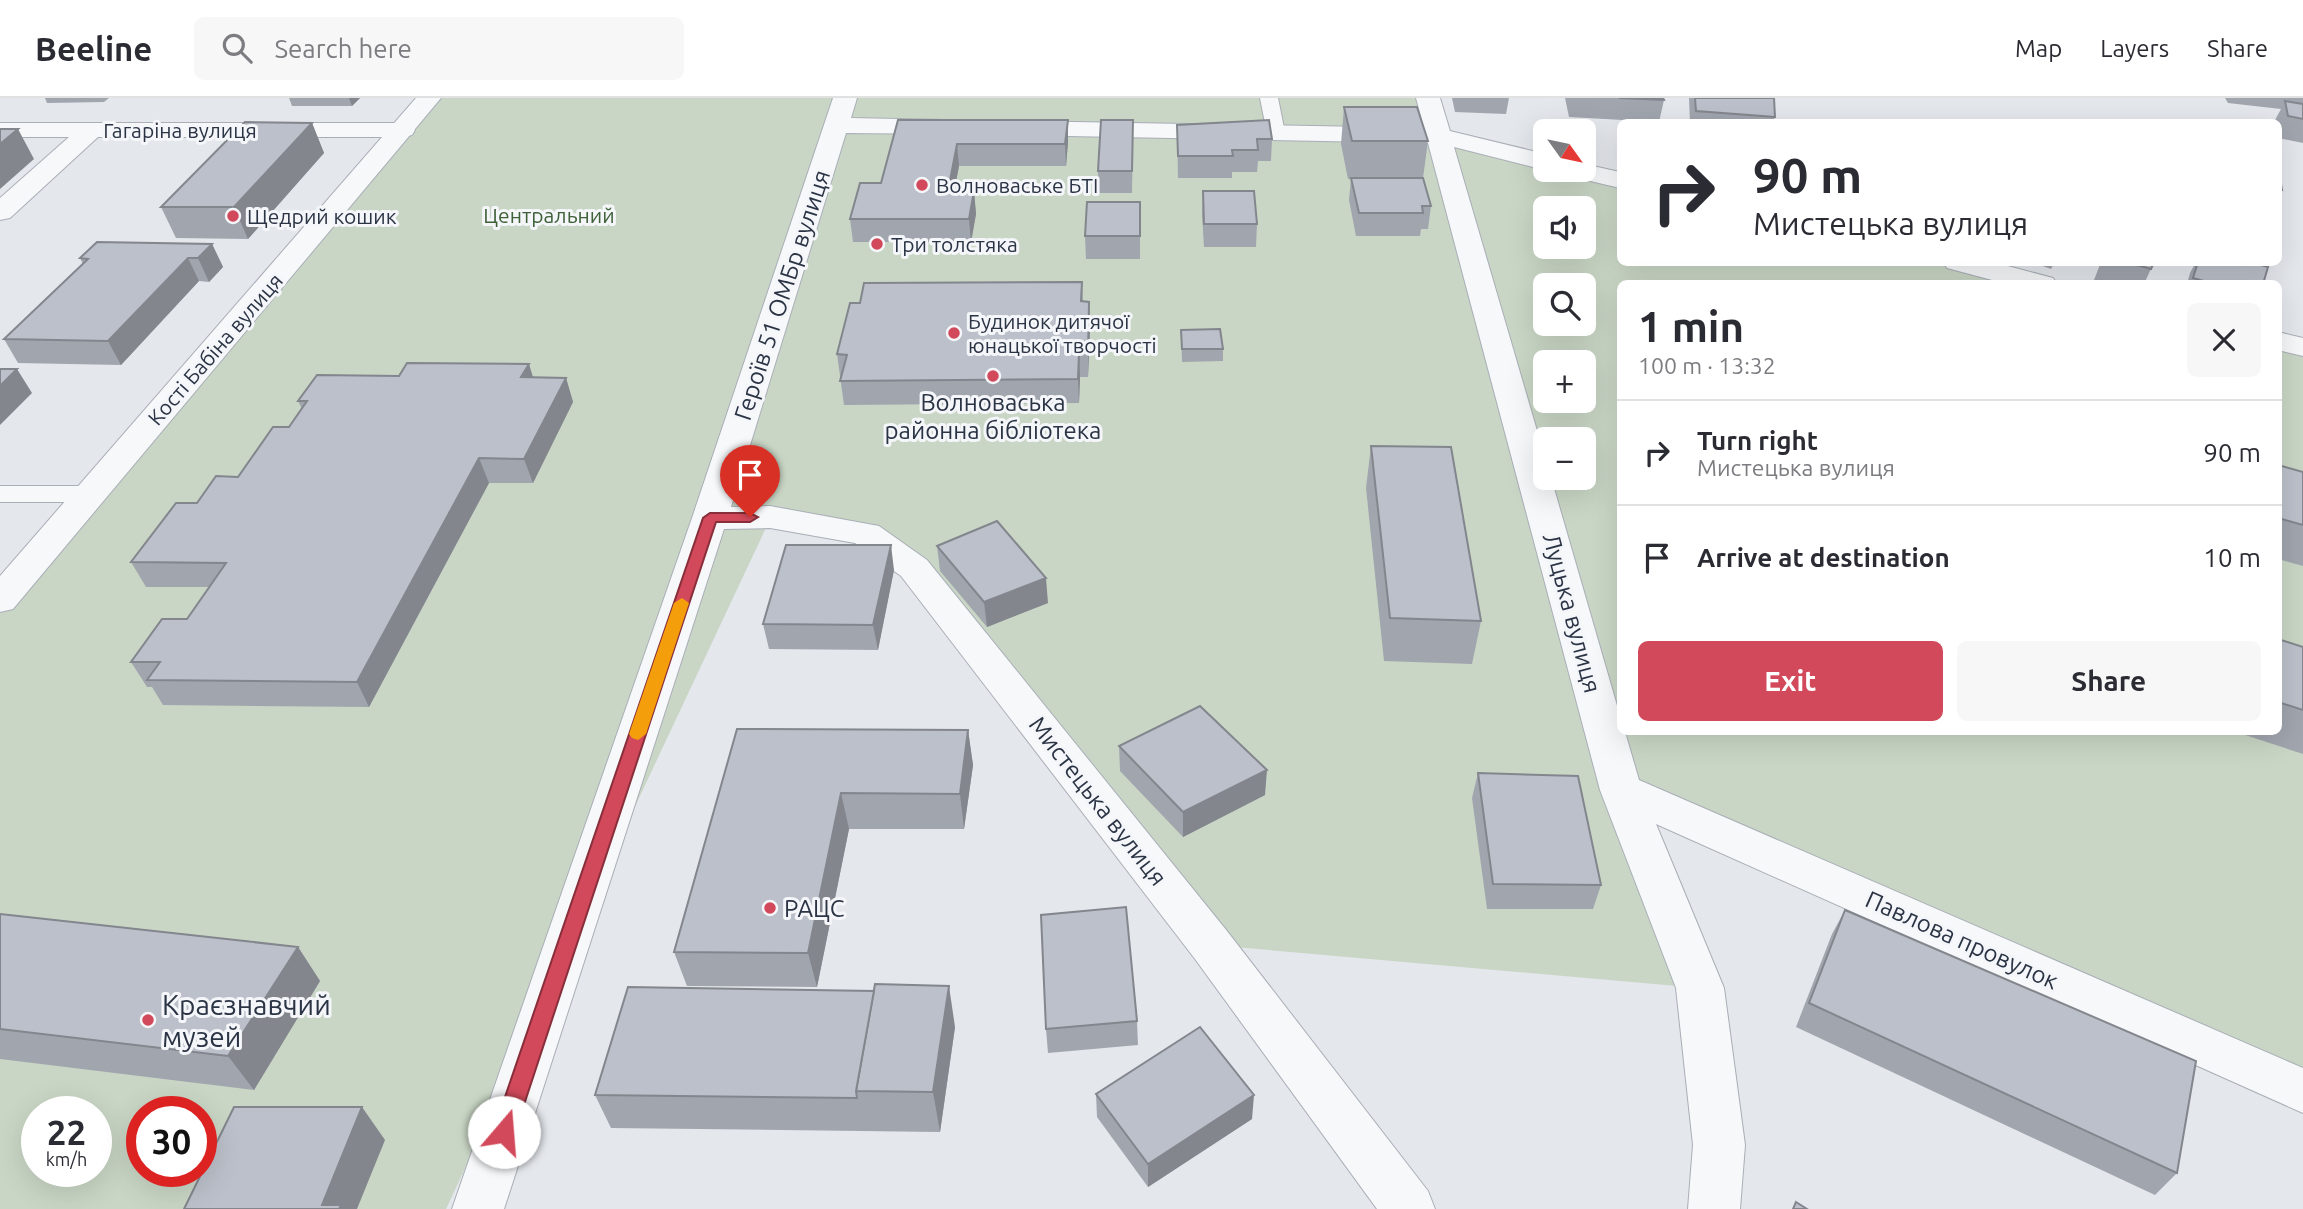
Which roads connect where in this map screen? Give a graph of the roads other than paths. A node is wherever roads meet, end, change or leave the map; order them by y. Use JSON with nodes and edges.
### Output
{"nodes":[{"id":1,"x":429,"y":98,"type":"edge"},
{"id":2,"x":1269,"y":98,"type":"edge"},
{"id":3,"x":1428,"y":98,"type":"edge"},
{"id":4,"x":841,"y":111,"type":"edge"},
{"id":5,"x":0,"y":130,"type":"edge"},
{"id":6,"x":92,"y":130,"type":"junction"},
{"id":7,"x":403,"y":130,"type":"junction"},
{"id":8,"x":1276,"y":133,"type":"junction"},
{"id":9,"x":1440,"y":136,"type":"junction"},
{"id":10,"x":1533,"y":159,"type":"edge"},
{"id":11,"x":1596,"y":174,"type":"edge"},
{"id":12,"x":1617,"y":179,"type":"edge"},
{"id":13,"x":0,"y":212,"type":"edge"},
{"id":14,"x":1973,"y":266,"type":"edge"},
{"id":15,"x":2027,"y":280,"type":"edge"},
{"id":16,"x":2282,"y":342,"type":"edge"},
{"id":17,"x":2303,"y":347,"type":"edge"},
{"id":18,"x":0,"y":494,"type":"edge"},
{"id":19,"x":91,"y":494,"type":"junction"},
{"id":20,"x":710,"y":518,"type":"junction"},
{"id":21,"x":0,"y":600,"type":"edge"},
{"id":22,"x":1621,"y":790,"type":"junction"},
{"id":23,"x":2303,"y":1091,"type":"edge"},
{"id":24,"x":478,"y":1209,"type":"edge"},
{"id":25,"x":1409,"y":1209,"type":"edge"},
{"id":26,"x":1714,"y":1209,"type":"edge"}],
"edges":[{"from":1,"to":7,"type":"street","name":"Кості Бабіна вулиця"},
{"from":2,"to":8,"type":"lane"},
{"from":3,"to":9,"type":"street","name":"Луцька вулиця"},
{"from":4,"to":8,"type":"street"},
{"from":4,"to":20,"type":"street","name":"Героїв 51 ОМБр вулиця"},
{"from":5,"to":6,"type":"street","name":"Гагаріна вулиця"},
{"from":6,"to":7,"type":"street","name":"Гагаріна вулиця"},
{"from":6,"to":13,"type":"street"},
{"from":7,"to":19,"type":"street","name":"Кості Бабіна вулиця"},
{"from":8,"to":9,"type":"street"},
{"from":9,"to":10,"type":"street"},
{"from":9,"to":22,"type":"street","name":"Луцька вулиця"},
{"from":11,"to":12,"type":"street"},
{"from":14,"to":15,"type":"street"},
{"from":16,"to":17,"type":"street"},
{"from":18,"to":19,"type":"lane"},
{"from":19,"to":21,"type":"street","name":"Кості Бабіна вулиця"},
{"from":20,"to":24,"type":"street","name":"Героїв 51 ОМБр вулиця"},
{"from":20,"to":25,"type":"street","name":"Мистецька вулиця"},
{"from":22,"to":23,"type":"street","name":"Павлова провулок"},
{"from":22,"to":26,"type":"street","name":"Луцька вулиця"}]}
